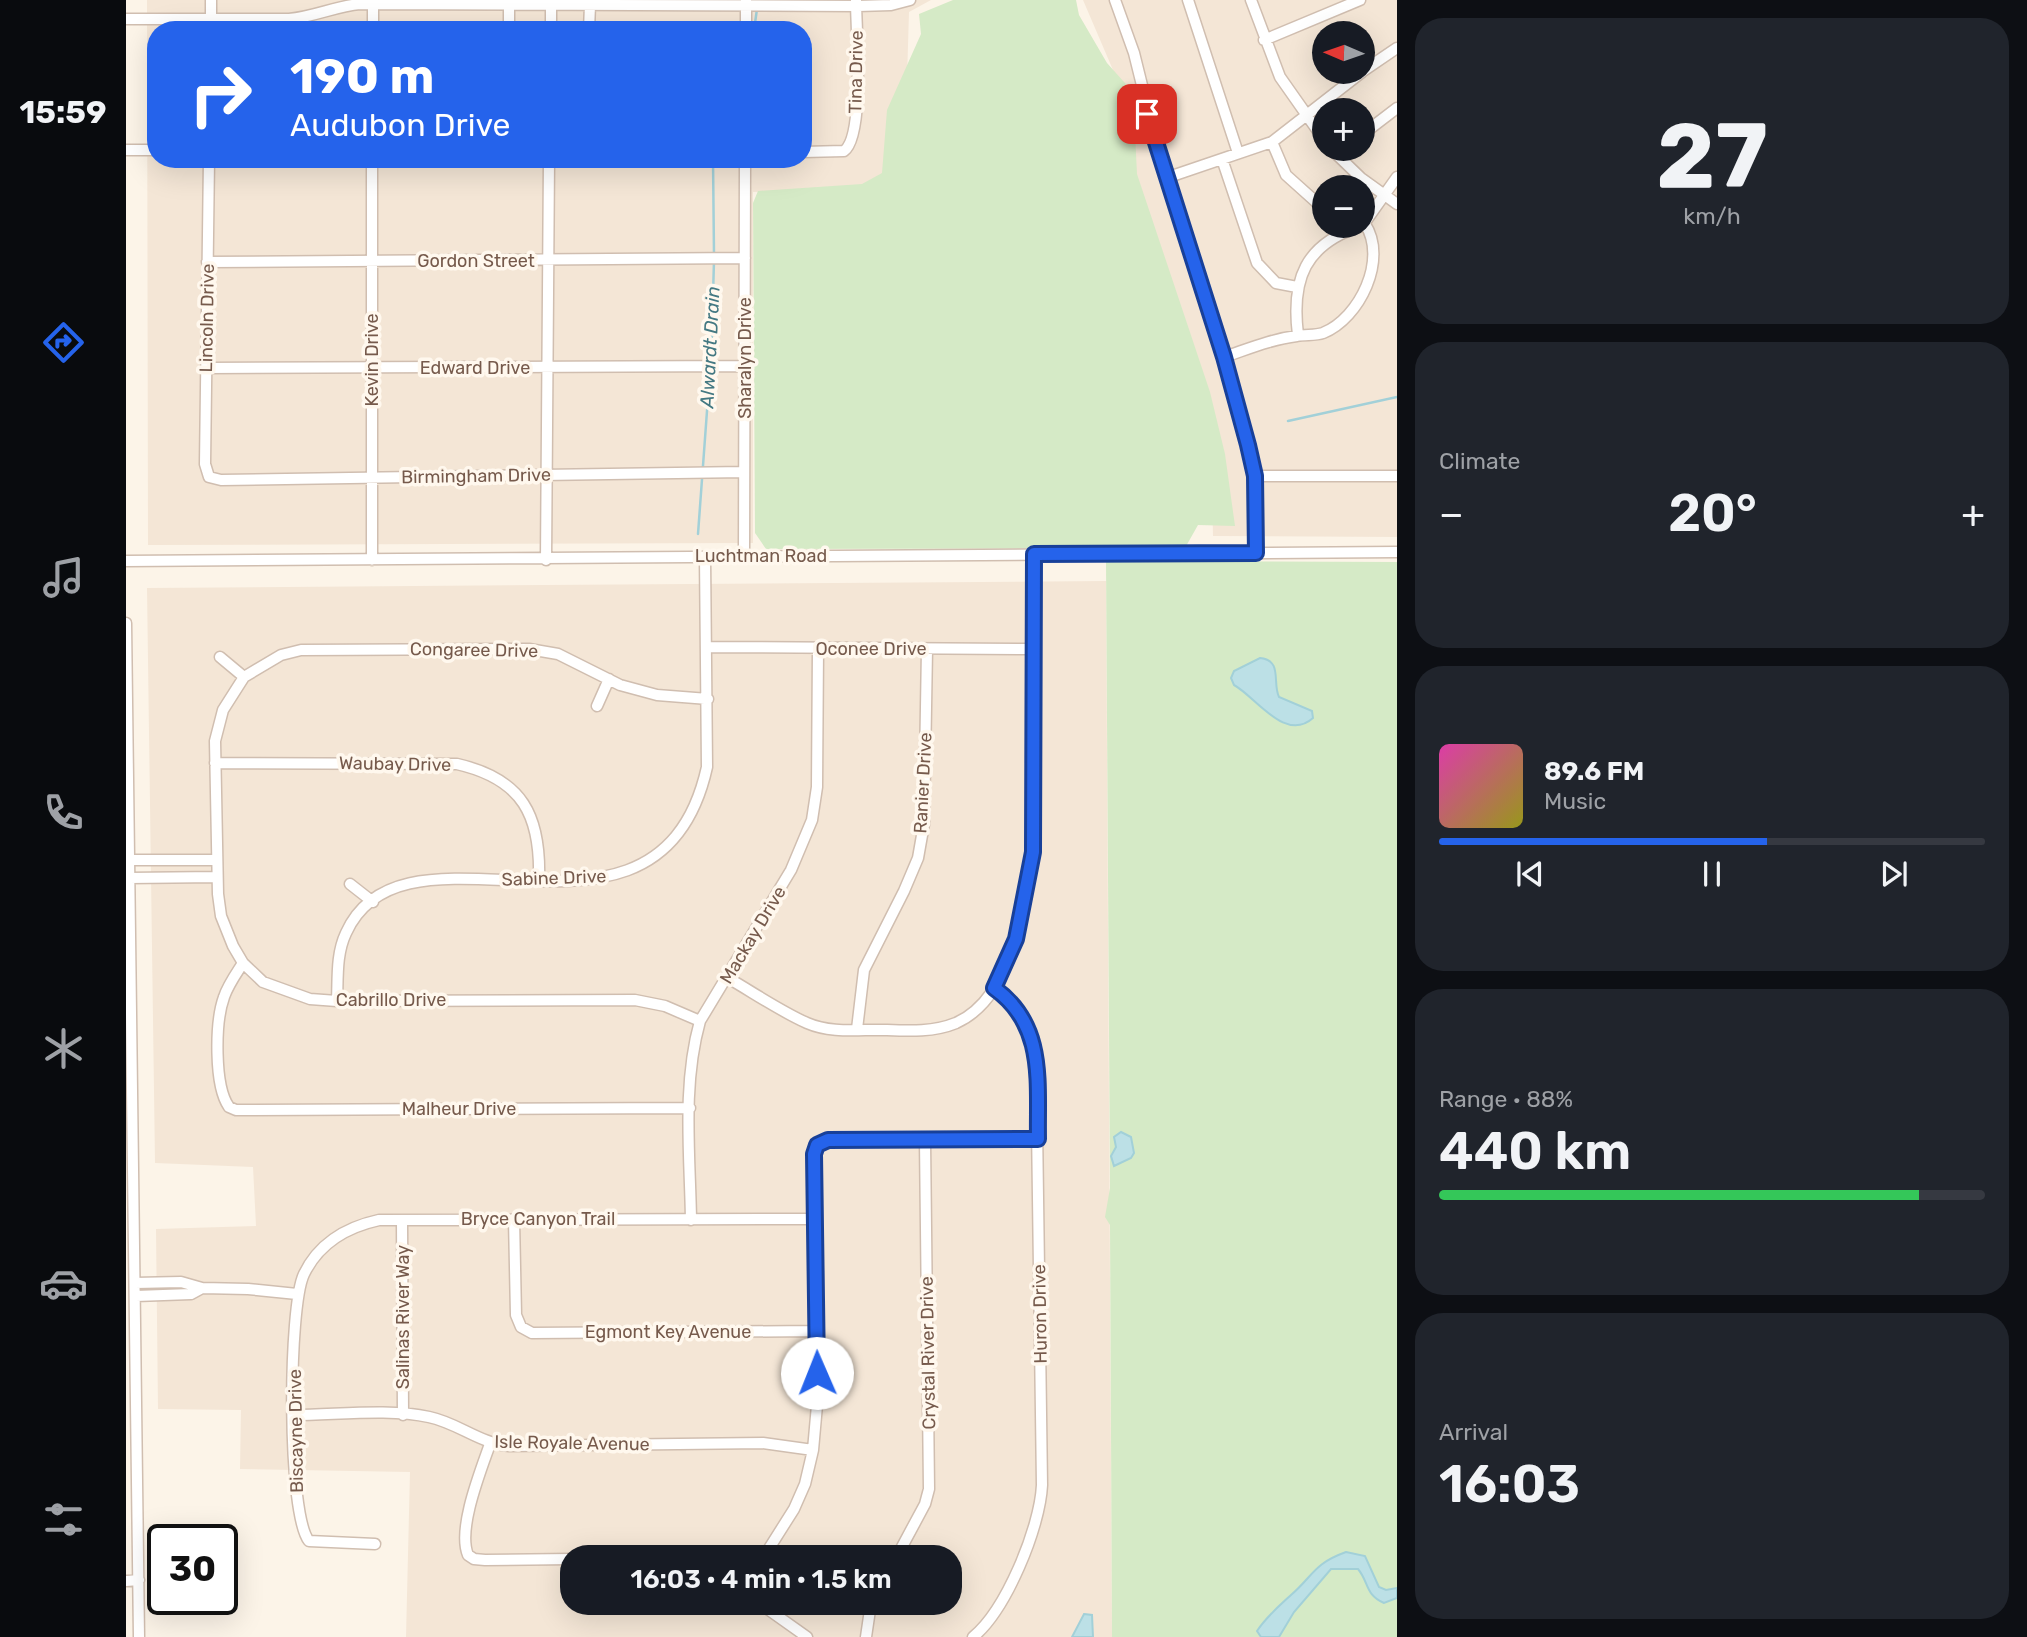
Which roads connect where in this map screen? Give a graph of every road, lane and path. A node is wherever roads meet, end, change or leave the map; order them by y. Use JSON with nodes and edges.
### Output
{"nodes":[{"id":1,"x":211,"y":0,"type":"edge"},
{"id":2,"x":322,"y":0,"type":"edge"},
{"id":3,"x":910,"y":0,"type":"edge"},
{"id":4,"x":1115,"y":0,"type":"edge"},
{"id":5,"x":1188,"y":0,"type":"edge"},
{"id":6,"x":1251,"y":0,"type":"edge"},
{"id":7,"x":1360,"y":0,"type":"edge"},
{"id":8,"x":551,"y":2,"type":"edge"},
{"id":9,"x":746,"y":3,"type":"edge"},
{"id":10,"x":856,"y":3,"type":"edge"},
{"id":11,"x":373,"y":4,"type":"junction"},
{"id":12,"x":509,"y":4,"type":"junction"},
{"id":13,"x":590,"y":5,"type":"junction"},
{"id":14,"x":322,"y":12,"type":"junction"},
{"id":15,"x":126,"y":19,"type":"edge"},
{"id":16,"x":211,"y":19,"type":"junction"},
{"id":17,"x":373,"y":21,"type":"edge"},
{"id":18,"x":509,"y":21,"type":"edge"},
{"id":19,"x":551,"y":21,"type":"edge"},
{"id":20,"x":589,"y":21,"type":"edge"},
{"id":21,"x":746,"y":21,"type":"edge"},
{"id":22,"x":1264,"y":40,"type":"junction"},
{"id":23,"x":1397,"y":48,"type":"edge"},
{"id":24,"x":1376,"y":62,"type":"edge"},
{"id":25,"x":1347,"y":84,"type":"edge"},
{"id":26,"x":1397,"y":108,"type":"edge"},
{"id":27,"x":1306,"y":117,"type":"junction"},
{"id":28,"x":1312,"y":125,"type":"edge"},
{"id":29,"x":1375,"y":125,"type":"edge"},
{"id":30,"x":1272,"y":142,"type":"junction"},
{"id":31,"x":126,"y":150,"type":"edge"},
{"id":32,"x":147,"y":150,"type":"edge"},
{"id":33,"x":812,"y":152,"type":"edge"},
{"id":34,"x":1238,"y":153,"type":"junction"},
{"id":35,"x":1222,"y":159,"type":"junction"},
{"id":36,"x":1349,"y":161,"type":"edge"},
{"id":37,"x":209,"y":168,"type":"edge"},
{"id":38,"x":372,"y":168,"type":"edge"},
{"id":39,"x":550,"y":168,"type":"edge"},
{"id":40,"x":745,"y":168,"type":"edge"},
{"id":41,"x":1397,"y":177,"type":"edge"},
{"id":42,"x":1166,"y":178,"type":"junction"},
{"id":43,"x":1384,"y":196,"type":"junction"},
{"id":44,"x":1312,"y":198,"type":"edge"},
{"id":45,"x":1397,"y":204,"type":"edge"},
{"id":46,"x":1375,"y":208,"type":"edge"},
{"id":47,"x":1330,"y":238,"type":"edge"},
{"id":48,"x":1373,"y":238,"type":"edge"},
{"id":49,"x":745,"y":258,"type":"junction"},
{"id":50,"x":548,"y":260,"type":"junction"},
{"id":51,"x":372,"y":261,"type":"junction"},
{"id":52,"x":208,"y":262,"type":"junction"},
{"id":53,"x":1297,"y":288,"type":"junction"},
{"id":54,"x":1298,"y":335,"type":"junction"},
{"id":55,"x":1224,"y":357,"type":"junction"},
{"id":56,"x":745,"y":366,"type":"junction"},
{"id":57,"x":206,"y":368,"type":"junction"},
{"id":58,"x":372,"y":368,"type":"junction"},
{"id":59,"x":548,"y":368,"type":"junction"},
{"id":60,"x":744,"y":472,"type":"junction"},
{"id":61,"x":547,"y":475,"type":"junction"},
{"id":62,"x":1255,"y":476,"type":"junction"},
{"id":63,"x":1397,"y":476,"type":"edge"},
{"id":64,"x":209,"y":477,"type":"joint"},
{"id":65,"x":372,"y":478,"type":"junction"},
{"id":66,"x":1397,"y":552,"type":"edge"},
{"id":67,"x":1256,"y":553,"type":"junction"},
{"id":68,"x":1034,"y":554,"type":"junction"},
{"id":69,"x":744,"y":556,"type":"junction"},
{"id":70,"x":705,"y":557,"type":"junction"},
{"id":71,"x":372,"y":560,"type":"junction"},
{"id":72,"x":546,"y":560,"type":"junction"},
{"id":73,"x":126,"y":561,"type":"edge"},
{"id":74,"x":126,"y":623,"type":"edge"},
{"id":75,"x":708,"y":647,"type":"junction"},
{"id":76,"x":818,"y":649,"type":"junction"},
{"id":77,"x":927,"y":649,"type":"junction"},
{"id":78,"x":1035,"y":649,"type":"junction"},
{"id":79,"x":220,"y":657,"type":"dead end"},
{"id":80,"x":609,"y":679,"type":"junction"},
{"id":81,"x":242,"y":680,"type":"junction"},
{"id":82,"x":708,"y":699,"type":"junction"},
{"id":83,"x":597,"y":706,"type":"dead end"},
{"id":84,"x":215,"y":763,"type":"junction"},
{"id":85,"x":129,"y":860,"type":"junction"},
{"id":86,"x":217,"y":860,"type":"junction"},
{"id":87,"x":217,"y":877,"type":"junction"},
{"id":88,"x":130,"y":878,"type":"junction"},
{"id":89,"x":539,"y":880,"type":"junction"},
{"id":90,"x":349,"y":884,"type":"dead end"},
{"id":91,"x":373,"y":902,"type":"junction"},
{"id":92,"x":243,"y":963,"type":"junction"},
{"id":93,"x":728,"y":978,"type":"junction"},
{"id":94,"x":994,"y":988,"type":"junction"},
{"id":95,"x":337,"y":1001,"type":"junction"},
{"id":96,"x":700,"y":1021,"type":"junction"},
{"id":97,"x":857,"y":1029,"type":"junction"},
{"id":98,"x":690,"y":1108,"type":"junction"},
{"id":99,"x":1038,"y":1139,"type":"junction"},
{"id":100,"x":925,"y":1141,"type":"junction"},
{"id":101,"x":514,"y":1219,"type":"junction"},
{"id":102,"x":816,"y":1219,"type":"junction"},
{"id":103,"x":402,"y":1220,"type":"junction"},
{"id":104,"x":691,"y":1220,"type":"junction"},
{"id":105,"x":135,"y":1283,"type":"junction"},
{"id":106,"x":202,"y":1288,"type":"junction"},
{"id":107,"x":297,"y":1294,"type":"junction"},
{"id":108,"x":136,"y":1296,"type":"junction"},
{"id":109,"x":816,"y":1331,"type":"junction"},
{"id":110,"x":294,"y":1415,"type":"junction"},
{"id":111,"x":403,"y":1415,"type":"junction"},
{"id":112,"x":490,"y":1444,"type":"junction"},
{"id":113,"x":813,"y":1450,"type":"junction"},
{"id":114,"x":375,"y":1544,"type":"dead end"},
{"id":115,"x":771,"y":1545,"type":"edge"},
{"id":116,"x":903,"y":1545,"type":"edge"},
{"id":117,"x":560,"y":1559,"type":"edge"},
{"id":118,"x":139,"y":1580,"type":"junction"},
{"id":119,"x":126,"y":1581,"type":"edge"},
{"id":120,"x":126,"y":1597,"type":"edge"},
{"id":121,"x":139,"y":1597,"type":"junction"},
{"id":122,"x":776,"y":1615,"type":"edge"},
{"id":123,"x":870,"y":1615,"type":"edge"},
{"id":124,"x":139,"y":1637,"type":"edge"},
{"id":125,"x":807,"y":1637,"type":"edge"},
{"id":126,"x":866,"y":1637,"type":"edge"},
{"id":127,"x":973,"y":1637,"type":"edge"}],
"edges":[{"from":1,"to":16,"type":"street"},
{"from":2,"to":14,"type":"street"},
{"from":3,"to":10,"type":"street"},
{"from":4,"to":42,"type":"street"},
{"from":5,"to":34,"type":"street"},
{"from":6,"to":22,"type":"street"},
{"from":7,"to":22,"type":"street"},
{"from":8,"to":12,"type":"street"},
{"from":8,"to":13,"type":"street"},
{"from":8,"to":19,"type":"street"},
{"from":9,"to":10,"type":"street"},
{"from":9,"to":13,"type":"street"},
{"from":9,"to":21,"type":"street"},
{"from":10,"to":33,"type":"street","name":"Tina Drive"},
{"from":11,"to":12,"type":"street"},
{"from":11,"to":14,"type":"street"},
{"from":11,"to":17,"type":"street"},
{"from":12,"to":18,"type":"street"},
{"from":13,"to":20,"type":"street"},
{"from":14,"to":16,"type":"street"},
{"from":15,"to":16,"type":"street"},
{"from":22,"to":27,"type":"street"},
{"from":23,"to":24,"type":"street"},
{"from":25,"to":27,"type":"street"},
{"from":26,"to":29,"type":"street"},
{"from":27,"to":28,"type":"street"},
{"from":27,"to":30,"type":"street"},
{"from":30,"to":34,"type":"street"},
{"from":30,"to":44,"type":"street"},
{"from":31,"to":32,"type":"street"},
{"from":34,"to":35,"type":"street"},
{"from":35,"to":42,"type":"street"},
{"from":35,"to":53,"type":"street"},
{"from":36,"to":43,"type":"street"},
{"from":37,"to":52,"type":"street","name":"Lincoln Drive"},
{"from":38,"to":51,"type":"street","name":"Kevin Drive"},
{"from":39,"to":50,"type":"street"},
{"from":40,"to":49,"type":"street","name":"Sharalyn Drive"},
{"from":41,"to":43,"type":"street"},
{"from":42,"to":55,"type":"street"},
{"from":43,"to":45,"type":"street"},
{"from":43,"to":46,"type":"street"},
{"from":47,"to":53,"type":"street"},
{"from":48,"to":54,"type":"street"},
{"from":49,"to":50,"type":"street","name":"Gordon Street"},
{"from":49,"to":56,"type":"street","name":"Sharalyn Drive"},
{"from":50,"to":51,"type":"street","name":"Gordon Street"},
{"from":50,"to":59,"type":"street"},
{"from":51,"to":52,"type":"street","name":"Gordon Street"},
{"from":51,"to":58,"type":"street","name":"Kevin Drive"},
{"from":52,"to":57,"type":"street","name":"Lincoln Drive"},
{"from":53,"to":54,"type":"street"},
{"from":54,"to":55,"type":"street"},
{"from":55,"to":62,"type":"street"},
{"from":56,"to":59,"type":"street","name":"Edward Drive"},
{"from":56,"to":60,"type":"street","name":"Sharalyn Drive"},
{"from":57,"to":58,"type":"street","name":"Edward Drive"},
{"from":57,"to":64,"type":"street","name":"Lincoln Drive"},
{"from":58,"to":59,"type":"street","name":"Edward Drive"},
{"from":58,"to":65,"type":"street","name":"Kevin Drive"},
{"from":59,"to":61,"type":"street"},
{"from":60,"to":61,"type":"street","name":"Birmingham Drive"},
{"from":60,"to":69,"type":"street","name":"Sharalyn Drive"},
{"from":61,"to":65,"type":"street","name":"Birmingham Drive"},
{"from":61,"to":72,"type":"street"},
{"from":62,"to":63,"type":"street"},
{"from":62,"to":67,"type":"street"},
{"from":64,"to":65,"type":"street","name":"Birmingham Drive"},
{"from":65,"to":71,"type":"street","name":"Kevin Drive"},
{"from":66,"to":67,"type":"street","name":"Luchtman Road"},
{"from":67,"to":68,"type":"street","name":"Luchtman Road"},
{"from":68,"to":69,"type":"street","name":"Luchtman Road"},
{"from":68,"to":78,"type":"street"},
{"from":69,"to":70,"type":"street","name":"Luchtman Road"},
{"from":70,"to":72,"type":"street","name":"Luchtman Road"},
{"from":70,"to":75,"type":"street","name":"Sabine Drive"},
{"from":71,"to":72,"type":"street","name":"Luchtman Road"},
{"from":71,"to":73,"type":"street","name":"Luchtman Road"},
{"from":74,"to":85,"type":"street"},
{"from":75,"to":76,"type":"street","name":"Oconee Drive"},
{"from":75,"to":82,"type":"street","name":"Sabine Drive"},
{"from":76,"to":77,"type":"street","name":"Oconee Drive"},
{"from":76,"to":93,"type":"street","name":"Mackay Drive"},
{"from":77,"to":78,"type":"street","name":"Oconee Drive"},
{"from":77,"to":97,"type":"street","name":"Ranier Drive"},
{"from":78,"to":94,"type":"street"},
{"from":79,"to":81,"type":"street"},
{"from":80,"to":81,"type":"street","name":"Congaree Drive"},
{"from":80,"to":82,"type":"street","name":"Congaree Drive"},
{"from":80,"to":83,"type":"street"},
{"from":81,"to":84,"type":"street","name":"Cabrillo Drive"},
{"from":82,"to":89,"type":"street","name":"Sabine Drive"},
{"from":84,"to":86,"type":"street","name":"Cabrillo Drive"},
{"from":84,"to":89,"type":"street","name":"Waubay Drive"},
{"from":85,"to":86,"type":"street"},
{"from":85,"to":88,"type":"street"},
{"from":86,"to":87,"type":"street","name":"Cabrillo Drive"},
{"from":87,"to":88,"type":"street"},
{"from":87,"to":92,"type":"street","name":"Cabrillo Drive"},
{"from":88,"to":105,"type":"street"},
{"from":89,"to":91,"type":"street","name":"Sabine Drive"},
{"from":90,"to":91,"type":"street"},
{"from":91,"to":95,"type":"street","name":"Sabine Drive"},
{"from":92,"to":95,"type":"street","name":"Cabrillo Drive"},
{"from":92,"to":98,"type":"street","name":"Malheur Drive"},
{"from":93,"to":96,"type":"street","name":"Mackay Drive"},
{"from":93,"to":97,"type":"street"},
{"from":94,"to":97,"type":"street"},
{"from":94,"to":99,"type":"street","name":"Huron Drive"},
{"from":95,"to":96,"type":"street","name":"Cabrillo Drive"},
{"from":96,"to":98,"type":"street","name":"Mackay Drive"},
{"from":98,"to":104,"type":"street","name":"Mackay Drive"},
{"from":99,"to":100,"type":"street"},
{"from":99,"to":127,"type":"street","name":"Huron Drive"},
{"from":100,"to":102,"type":"street"},
{"from":100,"to":116,"type":"street","name":"Crystal River Drive"},
{"from":101,"to":103,"type":"street","name":"Bryce Canyon Trail"},
{"from":101,"to":104,"type":"street","name":"Bryce Canyon Trail"},
{"from":101,"to":109,"type":"street","name":"Egmont Key Avenue"},
{"from":102,"to":104,"type":"street","name":"Bryce Canyon Trail"},
{"from":102,"to":109,"type":"street"},
{"from":103,"to":107,"type":"street","name":"Bryce Canyon Trail"},
{"from":103,"to":111,"type":"street","name":"Salinas River Way"},
{"from":105,"to":106,"type":"street"},
{"from":105,"to":108,"type":"street"},
{"from":106,"to":107,"type":"street"},
{"from":106,"to":108,"type":"street"},
{"from":107,"to":110,"type":"street","name":"Biscayne Drive"},
{"from":108,"to":118,"type":"street"},
{"from":109,"to":113,"type":"street"},
{"from":110,"to":111,"type":"street","name":"Isle Royale Avenue"},
{"from":110,"to":114,"type":"street","name":"Biscayne Drive"},
{"from":111,"to":112,"type":"street","name":"Isle Royale Avenue"},
{"from":112,"to":113,"type":"street","name":"Isle Royale Avenue"},
{"from":112,"to":117,"type":"street"},
{"from":113,"to":115,"type":"street"},
{"from":118,"to":119,"type":"street"},
{"from":118,"to":121,"type":"street"},
{"from":120,"to":121,"type":"street"},
{"from":121,"to":124,"type":"street"},
{"from":122,"to":125,"type":"street"},
{"from":123,"to":126,"type":"street"}]}
